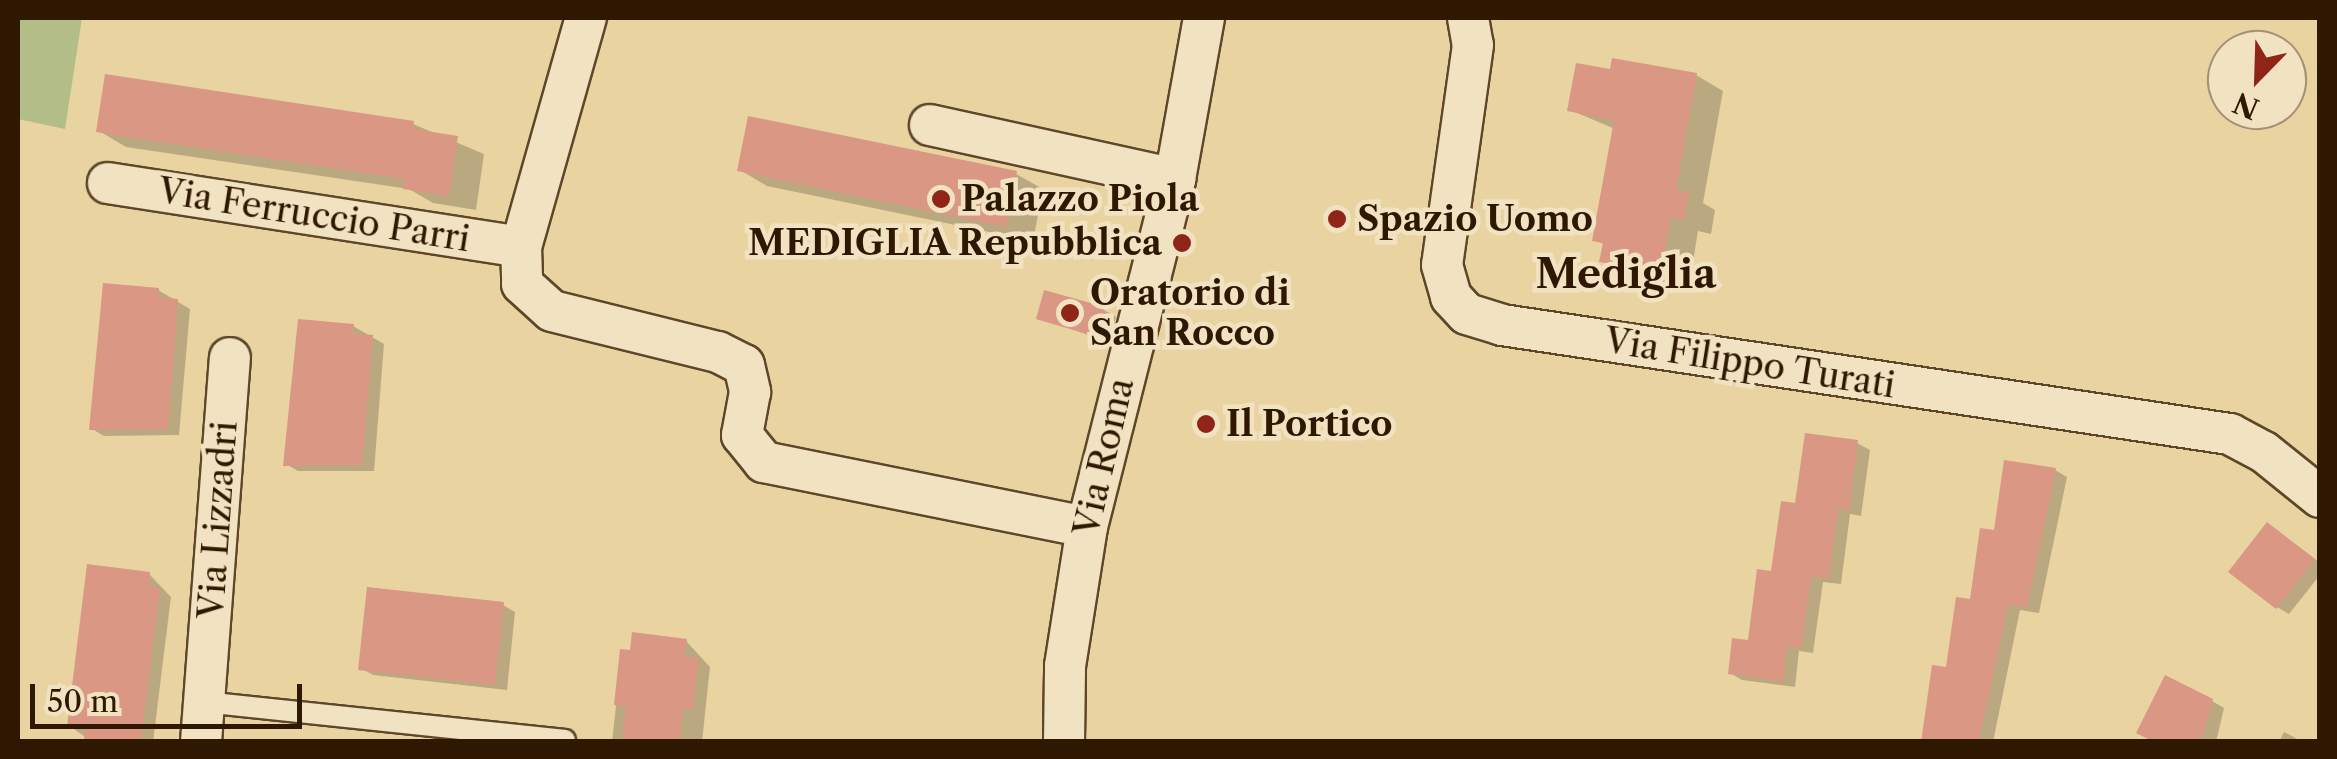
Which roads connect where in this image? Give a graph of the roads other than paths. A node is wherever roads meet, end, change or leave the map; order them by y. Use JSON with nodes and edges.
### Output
{"nodes":[{"id":1,"x":586,"y":18,"type":"edge"},
{"id":2,"x":1204,"y":18,"type":"edge"},
{"id":3,"x":1468,"y":18,"type":"edge"},
{"id":4,"x":930,"y":126,"type":"dead end"},
{"id":5,"x":1176,"y":179,"type":"junction"},
{"id":6,"x":108,"y":182,"type":"dead end"},
{"id":7,"x":521,"y":247,"type":"junction"},
{"id":8,"x":230,"y":358,"type":"dead end"},
{"id":9,"x":2320,"y":497,"type":"edge"},
{"id":10,"x":1087,"y":527,"type":"junction"},
{"id":11,"x":202,"y":722,"type":"edge"},
{"id":12,"x":565,"y":740,"type":"edge"},
{"id":13,"x":1064,"y":742,"type":"edge"}],
"edges":[{"from":1,"to":7,"type":"street","name":"Via Ferruccio Parri"},
{"from":2,"to":5,"type":"street","name":"Via Roma"},
{"from":3,"to":9,"type":"street","name":"Via Filippo Turati"},
{"from":4,"to":5,"type":"street"},
{"from":5,"to":10,"type":"street","name":"Via Roma"},
{"from":6,"to":7,"type":"street","name":"Via Ferruccio Parri"},
{"from":7,"to":10,"type":"street","name":"Via Ferruccio Parri"},
{"from":8,"to":11,"type":"street","name":"Via Lizzadri"},
{"from":10,"to":13,"type":"street","name":"Via Roma"},
{"from":11,"to":12,"type":"lane"}]}
